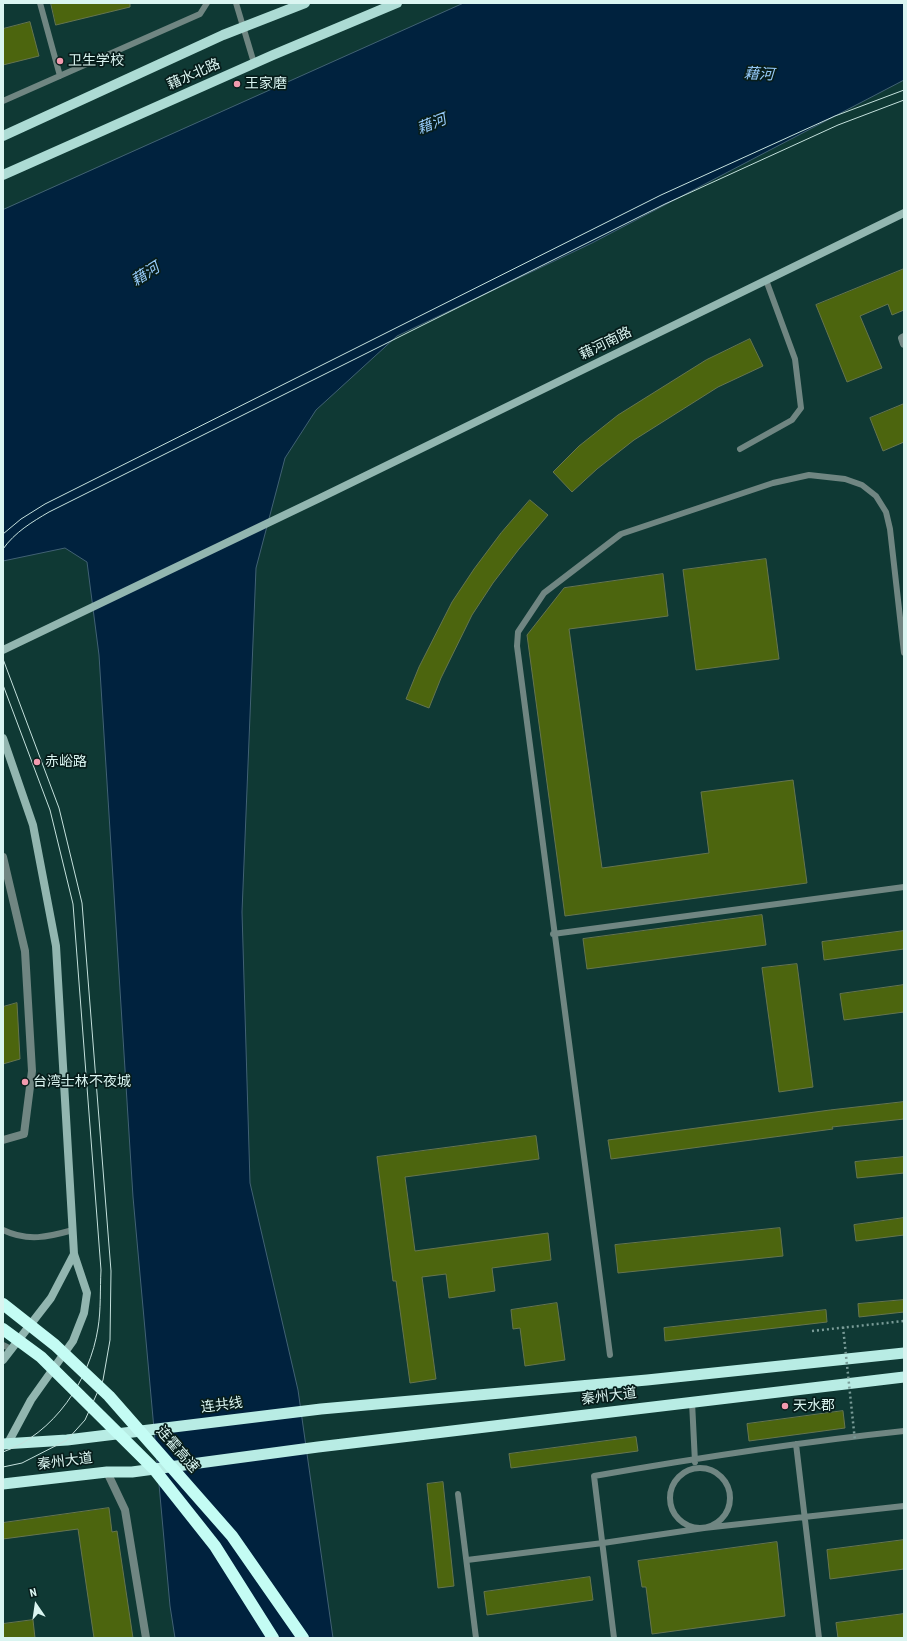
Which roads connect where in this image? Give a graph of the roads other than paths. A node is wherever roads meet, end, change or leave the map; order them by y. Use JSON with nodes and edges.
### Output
{"nodes":[{"id":1,"x":40,"y":3,"type":"edge"},
{"id":2,"x":207,"y":3,"type":"edge"},
{"id":3,"x":236,"y":3,"type":"edge"},
{"id":4,"x":305,"y":3,"type":"edge"},
{"id":5,"x":397,"y":3,"type":"edge"},
{"id":6,"x":243,"y":27,"type":"junction"},
{"id":7,"x":254,"y":63,"type":"junction"},
{"id":8,"x":60,"y":76,"type":"junction"},
{"id":9,"x":3,"y":101,"type":"edge"},
{"id":10,"x":3,"y":136,"type":"edge"},
{"id":11,"x":3,"y":175,"type":"edge"},
{"id":12,"x":904,"y":213,"type":"edge"},
{"id":13,"x":766,"y":280,"type":"junction"},
{"id":14,"x":904,"y":337,"type":"edge"},
{"id":15,"x":904,"y":344,"type":"edge"},
{"id":16,"x":740,"y":448,"type":"dead end"},
{"id":17,"x":3,"y":650,"type":"edge"},
{"id":18,"x":904,"y":653,"type":"edge"},
{"id":19,"x":3,"y":738,"type":"edge"},
{"id":20,"x":3,"y":857,"type":"edge"},
{"id":21,"x":904,"y":887,"type":"edge"},
{"id":22,"x":554,"y":934,"type":"junction"},
{"id":23,"x":3,"y":1140,"type":"edge"},
{"id":24,"x":3,"y":1230,"type":"edge"},
{"id":25,"x":73,"y":1230,"type":"junction"},
{"id":26,"x":74,"y":1254,"type":"junction"},
{"id":27,"x":3,"y":1304,"type":"edge"},
{"id":28,"x":3,"y":1329,"type":"edge"},
{"id":29,"x":3,"y":1344,"type":"edge"},
{"id":30,"x":11,"y":1349,"type":"junction"},
{"id":31,"x":904,"y":1353,"type":"edge"},
{"id":32,"x":610,"y":1355,"type":"dead end"},
{"id":33,"x":3,"y":1360,"type":"edge"},
{"id":34,"x":904,"y":1377,"type":"edge"},
{"id":35,"x":692,"y":1402,"type":"junction"},
{"id":36,"x":321,"y":1409,"type":"joint"},
{"id":37,"x":904,"y":1431,"type":"edge"},
{"id":38,"x":127,"y":1432,"type":"joint"},
{"id":39,"x":5,"y":1443,"type":"edge"},
{"id":40,"x":796,"y":1444,"type":"junction"},
{"id":41,"x":695,"y":1458,"type":"junction"},
{"id":42,"x":696,"y":1468,"type":"junction"},
{"id":43,"x":107,"y":1472,"type":"junction"},
{"id":44,"x":3,"y":1484,"type":"edge"},
{"id":45,"x":458,"y":1494,"type":"dead end"},
{"id":46,"x":904,"y":1506,"type":"edge"},
{"id":47,"x":804,"y":1518,"type":"junction"},
{"id":48,"x":704,"y":1528,"type":"junction"},
{"id":49,"x":603,"y":1543,"type":"junction"},
{"id":50,"x":467,"y":1560,"type":"junction"},
{"id":51,"x":146,"y":1638,"type":"edge"},
{"id":52,"x":273,"y":1638,"type":"edge"},
{"id":53,"x":303,"y":1638,"type":"edge"},
{"id":54,"x":476,"y":1638,"type":"edge"},
{"id":55,"x":614,"y":1638,"type":"edge"},
{"id":56,"x":819,"y":1638,"type":"edge"}],
"edges":[{"from":1,"to":8,"type":"lane"},
{"from":2,"to":8,"type":"lane"},
{"from":3,"to":6,"type":"lane"},
{"from":4,"to":6,"type":"main road","name":"藉水北路"},
{"from":5,"to":7,"type":"main road","name":"藉水北路"},
{"from":6,"to":7,"type":"lane"},
{"from":6,"to":10,"type":"main road","name":"藉水北路"},
{"from":7,"to":11,"type":"main road","name":"藉水北路"},
{"from":8,"to":9,"type":"lane"},
{"from":12,"to":13,"type":"main road","name":"藉河南路"},
{"from":13,"to":16,"type":"lane"},
{"from":13,"to":17,"type":"main road","name":"藉河南路"},
{"from":14,"to":15,"type":"street"},
{"from":18,"to":22,"type":"lane"},
{"from":19,"to":25,"type":"main road"},
{"from":20,"to":23,"type":"street"},
{"from":21,"to":22,"type":"lane"},
{"from":22,"to":32,"type":"lane"},
{"from":24,"to":25,"type":"lane"},
{"from":25,"to":26,"type":"main road"},
{"from":26,"to":30,"type":"main road"},
{"from":26,"to":39,"type":"main road"},
{"from":27,"to":53,"type":"highway","name":"连霍高速","bridge":true},
{"from":28,"to":52,"type":"highway","bridge":true},
{"from":29,"to":30,"type":"lane"},
{"from":30,"to":33,"type":"main road"},
{"from":31,"to":36,"type":"highway","name":"秦州大道"},
{"from":34,"to":35,"type":"highway","name":"秦州大道"},
{"from":35,"to":41,"type":"lane"},
{"from":35,"to":43,"type":"highway","name":"秦州大道","bridge":true},
{"from":36,"to":38,"type":"highway","name":"连共线"},
{"from":37,"to":40,"type":"lane"},
{"from":38,"to":39,"type":"highway","name":"秦州大道"},
{"from":40,"to":41,"type":"lane"},
{"from":40,"to":47,"type":"lane"},
{"from":41,"to":42,"type":"lane"},
{"from":41,"to":49,"type":"lane"},
{"from":42,"to":48,"type":"lane"},
{"from":42,"to":48,"type":"lane"},
{"from":43,"to":44,"type":"highway","name":"秦州大道"},
{"from":43,"to":51,"type":"street"},
{"from":45,"to":50,"type":"lane"},
{"from":46,"to":47,"type":"lane"},
{"from":47,"to":48,"type":"lane"},
{"from":47,"to":56,"type":"lane"},
{"from":48,"to":49,"type":"lane"},
{"from":49,"to":50,"type":"lane"},
{"from":49,"to":55,"type":"lane"},
{"from":50,"to":54,"type":"lane"}]}
